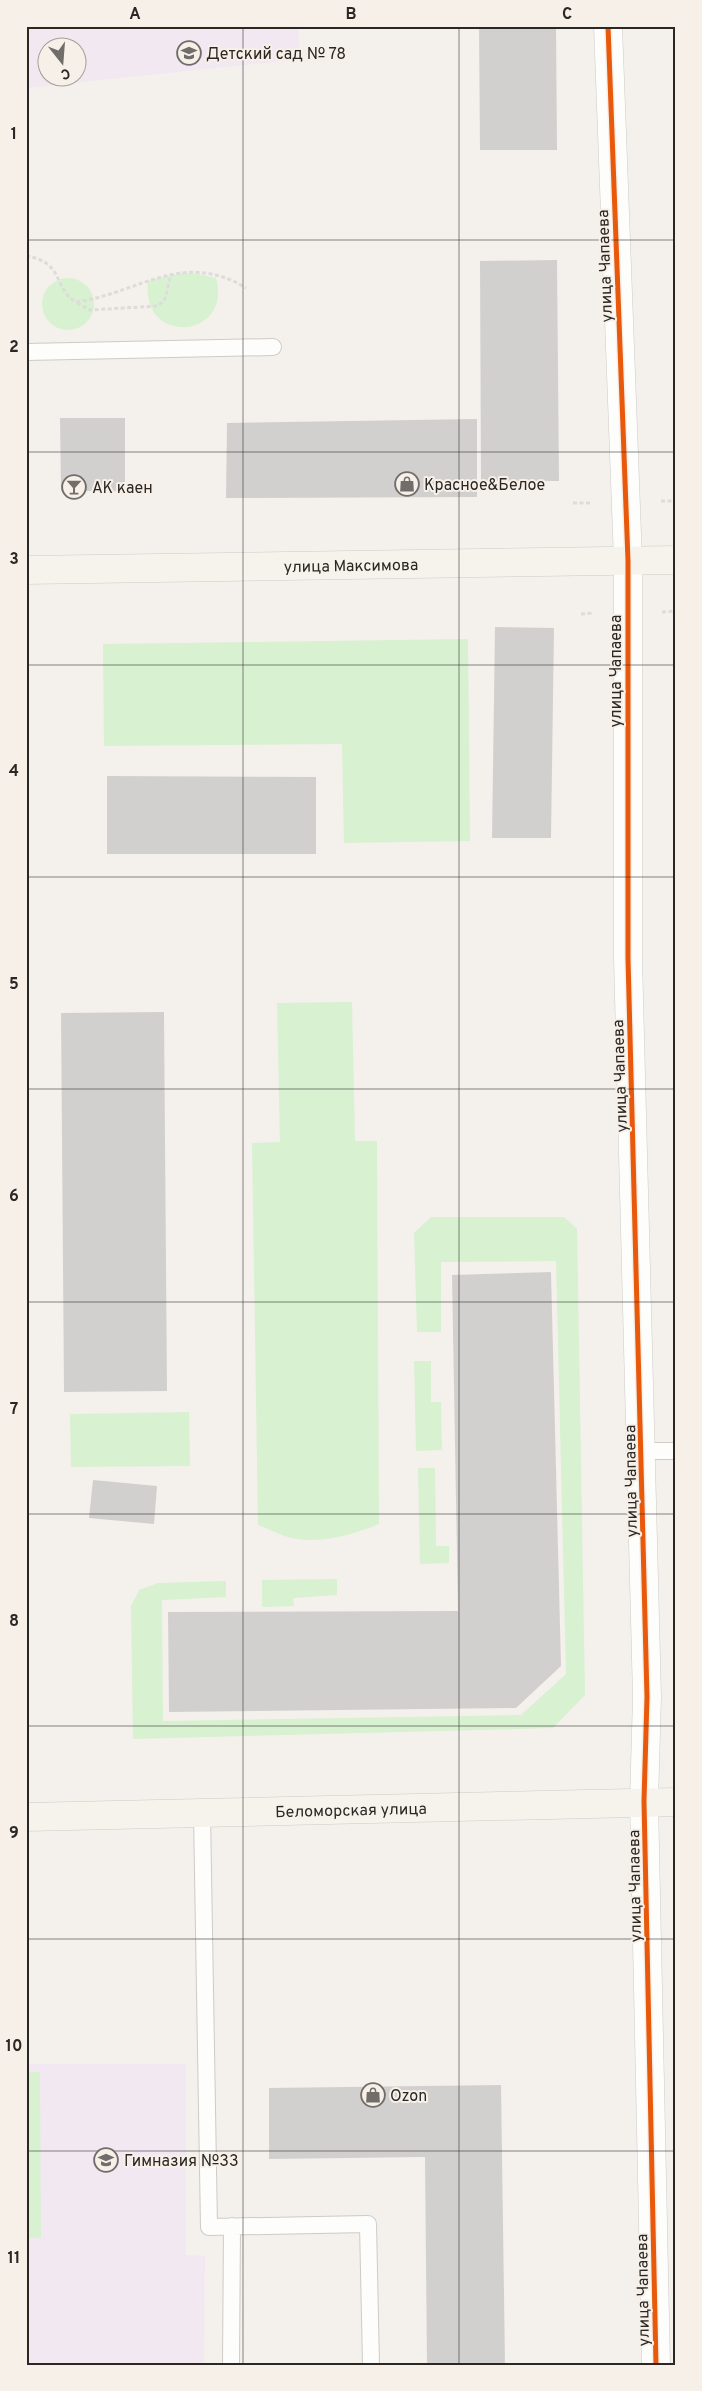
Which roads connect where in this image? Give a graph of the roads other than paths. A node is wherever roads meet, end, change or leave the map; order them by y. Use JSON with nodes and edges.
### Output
{"nodes":[{"id":1,"x":608,"y":26,"type":"edge"},
{"id":2,"x":273,"y":347,"type":"dead end"},
{"id":3,"x":26,"y":352,"type":"edge"},
{"id":4,"x":676,"y":560,"type":"edge"},
{"id":5,"x":628,"y":561,"type":"junction"},
{"id":6,"x":26,"y":570,"type":"edge"},
{"id":7,"x":642,"y":1451,"type":"junction"},
{"id":8,"x":676,"y":1451,"type":"edge"},
{"id":9,"x":644,"y":1802,"type":"junction"},
{"id":10,"x":676,"y":1802,"type":"edge"},
{"id":11,"x":202,"y":1813,"type":"junction"},
{"id":12,"x":26,"y":1816,"type":"edge"},
{"id":13,"x":232,"y":2226,"type":"junction"},
{"id":14,"x":231,"y":2365,"type":"edge"},
{"id":15,"x":371,"y":2365,"type":"edge"},
{"id":16,"x":656,"y":2365,"type":"edge"}],
"edges":[{"from":1,"to":5,"type":"street","name":"улица Чапаева"},
{"from":2,"to":3,"type":"lane"},
{"from":4,"to":5,"type":"main road","name":"улица Максимова"},
{"from":5,"to":6,"type":"main road","name":"улица Максимова"},
{"from":5,"to":7,"type":"street","name":"улица Чапаева"},
{"from":7,"to":8,"type":"lane"},
{"from":7,"to":9,"type":"street","name":"улица Чапаева"},
{"from":9,"to":10,"type":"main road","name":"Беломорская улица"},
{"from":9,"to":11,"type":"main road","name":"Беломорская улица"},
{"from":9,"to":16,"type":"street","name":"улица Чапаева"},
{"from":11,"to":12,"type":"main road","name":"Беломорская улица"},
{"from":11,"to":13,"type":"lane"},
{"from":13,"to":14,"type":"lane"},
{"from":13,"to":15,"type":"lane"}]}
